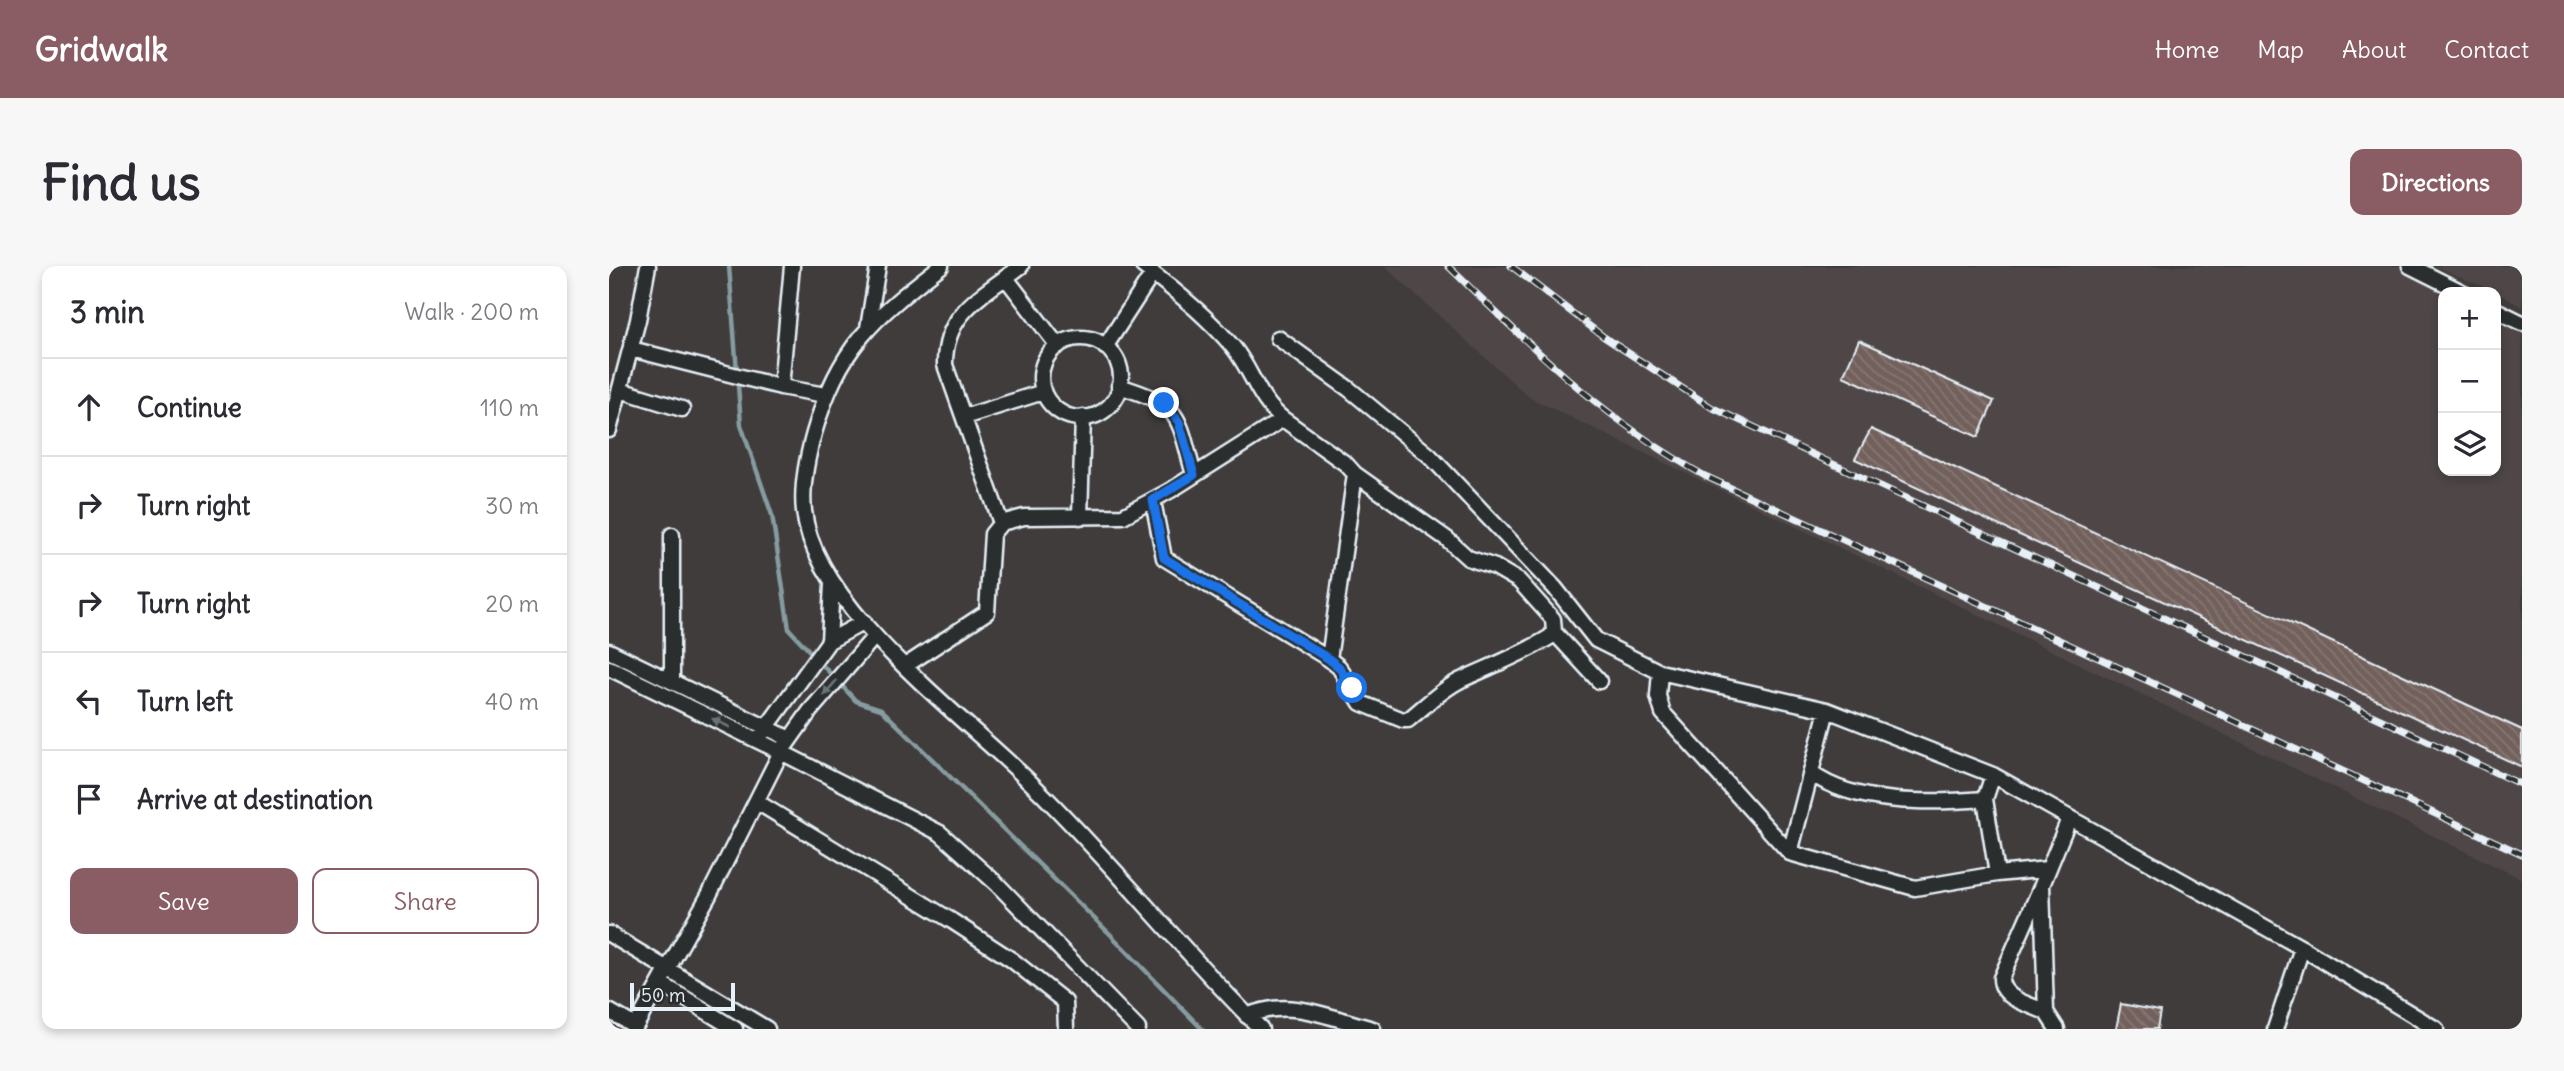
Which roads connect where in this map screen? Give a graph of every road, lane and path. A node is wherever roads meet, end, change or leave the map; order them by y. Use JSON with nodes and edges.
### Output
{"nodes":[{"id":1,"x":648,"y":266,"type":"edge"},
{"id":2,"x":792,"y":266,"type":"edge"},
{"id":3,"x":878,"y":266,"type":"edge"},
{"id":4,"x":941,"y":266,"type":"edge"},
{"id":5,"x":1021,"y":266,"type":"edge"},
{"id":6,"x":2410,"y":266,"type":"edge"},
{"id":7,"x":1148,"y":270,"type":"edge"},
{"id":8,"x":1006,"y":278,"type":"junction"},
{"id":9,"x":2452,"y":287,"type":"edge"},
{"id":10,"x":2501,"y":312,"type":"edge"},
{"id":11,"x":2522,"y":323,"type":"edge"},
{"id":12,"x":867,"y":328,"type":"junction"},
{"id":13,"x":1278,"y":338,"type":"dead end"},
{"id":14,"x":1058,"y":346,"type":"junction"},
{"id":15,"x":1105,"y":347,"type":"junction"},
{"id":16,"x":631,"y":349,"type":"junction"},
{"id":17,"x":1119,"y":386,"type":"junction"},
{"id":18,"x":782,"y":387,"type":"junction"},
{"id":19,"x":620,"y":390,"type":"junction"},
{"id":20,"x":1043,"y":392,"type":"junction"},
{"id":21,"x":825,"y":395,"type":"junction"},
{"id":22,"x":682,"y":409,"type":"dead end"},
{"id":23,"x":964,"y":416,"type":"junction"},
{"id":24,"x":1083,"y":418,"type":"junction"},
{"id":25,"x":1283,"y":419,"type":"junction"},
{"id":26,"x":609,"y":430,"type":"edge"},
{"id":27,"x":1355,"y":474,"type":"junction"},
{"id":28,"x":1194,"y":475,"type":"junction"},
{"id":29,"x":1153,"y":500,"type":"junction"},
{"id":30,"x":1080,"y":517,"type":"junction"},
{"id":31,"x":1001,"y":523,"type":"junction"},
{"id":32,"x":672,"y":535,"type":"dead end"},
{"id":33,"x":832,"y":584,"type":"junction"},
{"id":34,"x":864,"y":622,"type":"junction"},
{"id":35,"x":1554,"y":632,"type":"junction"},
{"id":36,"x":875,"y":636,"type":"junction"},
{"id":37,"x":826,"y":645,"type":"junction"},
{"id":38,"x":609,"y":650,"type":"edge"},
{"id":39,"x":1329,"y":659,"type":"junction"},
{"id":40,"x":905,"y":666,"type":"junction"},
{"id":41,"x":609,"y":668,"type":"edge"},
{"id":42,"x":1660,"y":672,"type":"junction"},
{"id":43,"x":672,"y":681,"type":"junction"},
{"id":44,"x":1599,"y":681,"type":"dead end"},
{"id":45,"x":1827,"y":710,"type":"junction"},
{"id":46,"x":766,"y":727,"type":"junction"},
{"id":47,"x":790,"y":739,"type":"junction"},
{"id":48,"x":758,"y":741,"type":"junction"},
{"id":49,"x":781,"y":752,"type":"junction"},
{"id":50,"x":1811,"y":773,"type":"junction"},
{"id":51,"x":1993,"y":775,"type":"junction"},
{"id":52,"x":1985,"y":799,"type":"junction"},
{"id":53,"x":757,"y":802,"type":"junction"},
{"id":54,"x":2069,"y":819,"type":"junction"},
{"id":55,"x":1790,"y":853,"type":"junction"},
{"id":56,"x":2048,"y":869,"type":"junction"},
{"id":57,"x":1997,"y":874,"type":"junction"},
{"id":58,"x":2042,"y":885,"type":"junction"},
{"id":59,"x":609,"y":934,"type":"edge"},
{"id":60,"x":2302,"y":948,"type":"junction"},
{"id":61,"x":669,"y":968,"type":"junction"},
{"id":62,"x":660,"y":983,"type":"junction"},
{"id":63,"x":609,"y":1011,"type":"edge"},
{"id":64,"x":2046,"y":1012,"type":"junction"},
{"id":65,"x":1247,"y":1016,"type":"junction"},
{"id":66,"x":635,"y":1028,"type":"edge"},
{"id":67,"x":735,"y":1029,"type":"edge"},
{"id":68,"x":767,"y":1029,"type":"edge"},
{"id":69,"x":1066,"y":1029,"type":"edge"},
{"id":70,"x":1138,"y":1029,"type":"edge"},
{"id":71,"x":1261,"y":1029,"type":"edge"},
{"id":72,"x":1373,"y":1029,"type":"edge"},
{"id":73,"x":2057,"y":1029,"type":"edge"},
{"id":74,"x":2275,"y":1029,"type":"edge"},
{"id":75,"x":2436,"y":1029,"type":"edge"}],
"edges":[{"from":1,"to":16,"type":"street"},
{"from":2,"to":18,"type":"street"},
{"from":3,"to":12,"type":"street"},
{"from":4,"to":12,"type":"street"},
{"from":5,"to":8,"type":"street"},
{"from":6,"to":9,"type":"street"},
{"from":7,"to":15,"type":"street"},
{"from":7,"to":25,"type":"street"},
{"from":8,"to":14,"type":"street"},
{"from":8,"to":23,"type":"street"},
{"from":10,"to":11,"type":"street"},
{"from":12,"to":21,"type":"street"},
{"from":13,"to":42,"type":"street"},
{"from":14,"to":15,"type":"street"},
{"from":14,"to":20,"type":"street"},
{"from":15,"to":17,"type":"street"},
{"from":16,"to":18,"type":"street"},
{"from":16,"to":19,"type":"street"},
{"from":17,"to":24,"type":"street"},
{"from":17,"to":28,"type":"street"},
{"from":18,"to":21,"type":"street"},
{"from":19,"to":22,"type":"street"},
{"from":19,"to":26,"type":"street"},
{"from":20,"to":23,"type":"street"},
{"from":20,"to":24,"type":"street"},
{"from":21,"to":33,"type":"street"},
{"from":23,"to":31,"type":"street"},
{"from":24,"to":30,"type":"street"},
{"from":25,"to":27,"type":"street"},
{"from":25,"to":28,"type":"street"},
{"from":27,"to":35,"type":"street"},
{"from":27,"to":39,"type":"street"},
{"from":28,"to":29,"type":"street"},
{"from":29,"to":30,"type":"street"},
{"from":29,"to":39,"type":"street"},
{"from":30,"to":31,"type":"street"},
{"from":31,"to":40,"type":"street"},
{"from":32,"to":43,"type":"street"},
{"from":33,"to":34,"type":"street"},
{"from":33,"to":37,"type":"street"},
{"from":34,"to":36,"type":"street"},
{"from":34,"to":37,"type":"street"},
{"from":35,"to":39,"type":"street"},
{"from":35,"to":44,"type":"street"},
{"from":36,"to":40,"type":"street"},
{"from":36,"to":47,"type":"street","one_way":true},
{"from":37,"to":46,"type":"street"},
{"from":38,"to":43,"type":"street"},
{"from":40,"to":65,"type":"street"},
{"from":48,"to":41,"type":"street","one_way":true},
{"from":42,"to":45,"type":"street"},
{"from":42,"to":55,"type":"street"},
{"from":43,"to":46,"type":"street"},
{"from":45,"to":50,"type":"street"},
{"from":45,"to":51,"type":"street"},
{"from":46,"to":47,"type":"street"},
{"from":46,"to":48,"type":"street"},
{"from":47,"to":49,"type":"street"},
{"from":48,"to":49,"type":"street"},
{"from":49,"to":53,"type":"street"},
{"from":49,"to":70,"type":"street"},
{"from":50,"to":52,"type":"street"},
{"from":50,"to":55,"type":"street"},
{"from":51,"to":52,"type":"street"},
{"from":51,"to":54,"type":"street"},
{"from":52,"to":57,"type":"street"},
{"from":53,"to":61,"type":"street"},
{"from":53,"to":69,"type":"street"},
{"from":54,"to":56,"type":"street"},
{"from":54,"to":60,"type":"street"},
{"from":55,"to":57,"type":"street"},
{"from":56,"to":57,"type":"street"},
{"from":56,"to":58,"type":"street"},
{"from":58,"to":64,"type":"street"},
{"from":58,"to":64,"type":"street"},
{"from":59,"to":61,"type":"street"},
{"from":60,"to":74,"type":"street"},
{"from":60,"to":75,"type":"street"},
{"from":61,"to":62,"type":"street"},
{"from":61,"to":68,"type":"street"},
{"from":62,"to":66,"type":"street"},
{"from":62,"to":67,"type":"street"},
{"from":63,"to":66,"type":"street"},
{"from":64,"to":73,"type":"street"},
{"from":65,"to":71,"type":"street"},
{"from":65,"to":72,"type":"street"}]}
